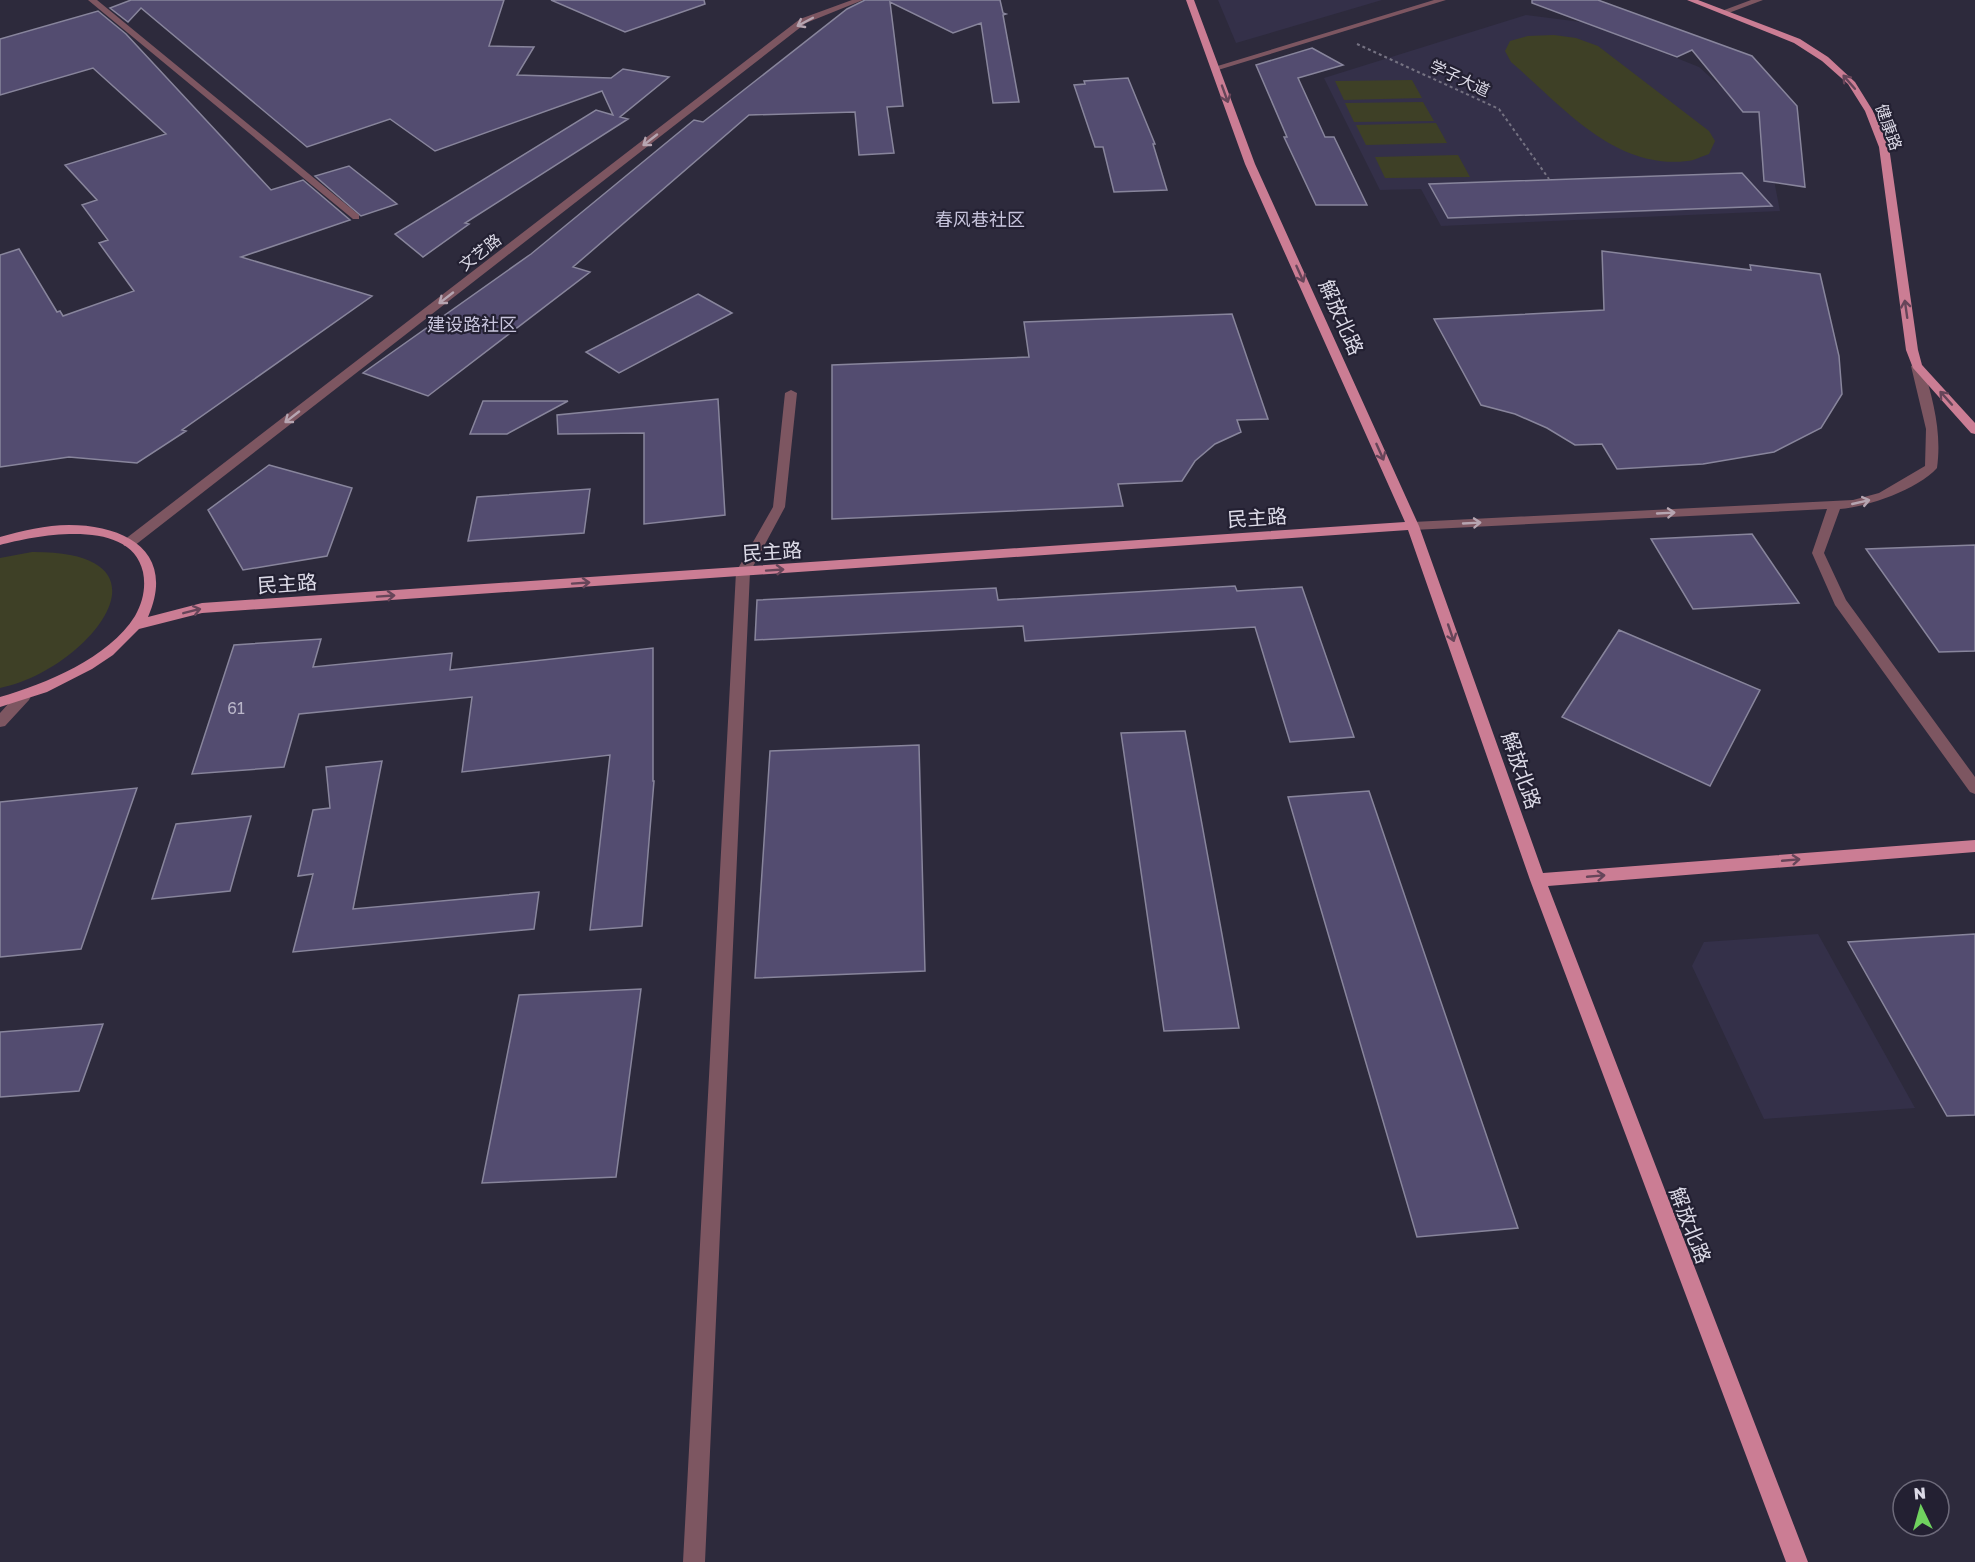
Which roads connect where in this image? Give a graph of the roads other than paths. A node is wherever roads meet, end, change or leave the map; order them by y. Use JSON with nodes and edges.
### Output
{"nodes":[{"id":1,"x":92,"y":0,"type":"edge"},
{"id":2,"x":859,"y":0,"type":"edge"},
{"id":3,"x":1190,"y":0,"type":"edge"},
{"id":4,"x":1442,"y":0,"type":"edge"},
{"id":5,"x":1691,"y":0,"type":"edge"},
{"id":6,"x":1740,"y":0,"type":"edge"},
{"id":7,"x":1759,"y":0,"type":"edge"},
{"id":8,"x":1719,"y":10,"type":"junction"},
{"id":9,"x":1215,"y":69,"type":"junction"},
{"id":10,"x":356,"y":217,"type":"dead end"},
{"id":11,"x":1917,"y":366,"type":"junction"},
{"id":12,"x":790,"y":393,"type":"dead end"},
{"id":13,"x":1975,"y":430,"type":"edge"},
{"id":14,"x":1835,"y":505,"type":"junction"},
{"id":15,"x":1413,"y":526,"type":"junction"},
{"id":16,"x":0,"y":541,"type":"edge"},
{"id":17,"x":129,"y":543,"type":"junction"},
{"id":18,"x":743,"y":572,"type":"junction"},
{"id":19,"x":135,"y":625,"type":"junction"},
{"id":20,"x":24,"y":696,"type":"junction"},
{"id":21,"x":0,"y":702,"type":"edge"},
{"id":22,"x":0,"y":722,"type":"edge"},
{"id":23,"x":1975,"y":788,"type":"edge"},
{"id":24,"x":1975,"y":846,"type":"edge"},
{"id":25,"x":1538,"y":880,"type":"junction"},
{"id":26,"x":694,"y":1562,"type":"edge"},
{"id":27,"x":1797,"y":1562,"type":"edge"}],
"edges":[{"from":1,"to":10,"type":"street"},
{"from":2,"to":17,"type":"street","name":"文艺路","one_way":true},
{"from":3,"to":9,"type":"main road","name":"解放北路"},
{"from":4,"to":9,"type":"street"},
{"from":5,"to":8,"type":"main road","name":"健康路"},
{"from":6,"to":8,"type":"street"},
{"from":7,"to":8,"type":"street"},
{"from":11,"to":8,"type":"main road","name":"健康路","one_way":true},
{"from":9,"to":15,"type":"main road","name":"解放北路","one_way":true},
{"from":13,"to":11,"type":"main road","one_way":true},
{"from":14,"to":11,"type":"street","one_way":true},
{"from":12,"to":18,"type":"street"},
{"from":15,"to":14,"type":"street","one_way":true},
{"from":14,"to":23,"type":"street"},
{"from":18,"to":15,"type":"main road","name":"民主路","one_way":true},
{"from":15,"to":25,"type":"main road","name":"解放北路","one_way":true},
{"from":16,"to":17,"type":"main road"},
{"from":17,"to":19,"type":"main road"},
{"from":19,"to":18,"type":"main road","name":"民主路","one_way":true},
{"from":18,"to":26,"type":"street"},
{"from":19,"to":20,"type":"main road"},
{"from":20,"to":21,"type":"main road"},
{"from":20,"to":22,"type":"street"},
{"from":25,"to":24,"type":"main road","one_way":true},
{"from":25,"to":27,"type":"main road","name":"解放北路"}]}
